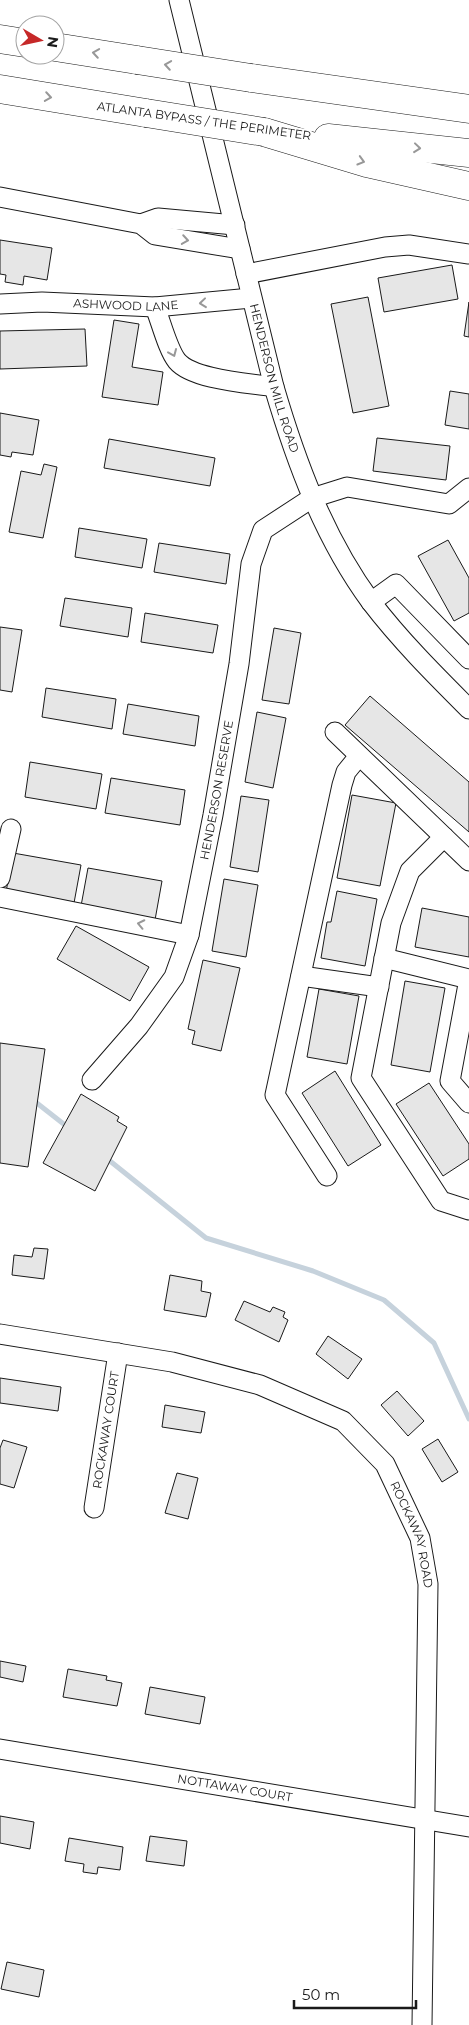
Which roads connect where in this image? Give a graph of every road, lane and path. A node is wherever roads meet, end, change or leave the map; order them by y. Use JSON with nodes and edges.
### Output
{"nodes":[{"id":1,"x":179,"y":0,"type":"edge"},
{"id":2,"x":0,"y":39,"type":"edge"},
{"id":3,"x":15,"y":41,"type":"edge"},
{"id":4,"x":65,"y":49,"type":"edge"},
{"id":5,"x":300,"y":84,"type":"junction"},
{"id":6,"x":0,"y":89,"type":"edge"},
{"id":7,"x":469,"y":94,"type":"edge"},
{"id":8,"x":469,"y":109,"type":"edge"},
{"id":9,"x":264,"y":132,"type":"junction"},
{"id":10,"x":469,"y":153,"type":"edge"},
{"id":11,"x":469,"y":186,"type":"edge"},
{"id":12,"x":0,"y":197,"type":"edge"},
{"id":13,"x":140,"y":224,"type":"junction"},
{"id":14,"x":235,"y":225,"type":"junction"},
{"id":15,"x":240,"y":249,"type":"junction"},
{"id":16,"x":469,"y":254,"type":"edge"},
{"id":17,"x":246,"y":274,"type":"junction"},
{"id":18,"x":251,"y":298,"type":"junction"},
{"id":19,"x":0,"y":304,"type":"edge"},
{"id":20,"x":155,"y":307,"type":"junction"},
{"id":21,"x":274,"y":387,"type":"junction"},
{"id":22,"x":469,"y":488,"type":"edge"},
{"id":23,"x":312,"y":498,"type":"junction"},
{"id":24,"x":371,"y":602,"type":"junction"},
{"id":25,"x":469,"y":659,"type":"edge"},
{"id":26,"x":469,"y":709,"type":"edge"},
{"id":27,"x":334,"y":732,"type":"dead end"},
{"id":28,"x":359,"y":756,"type":"junction"},
{"id":29,"x":11,"y":829,"type":"dead end"},
{"id":30,"x":444,"y":837,"type":"junction"},
{"id":31,"x":469,"y":859,"type":"edge"},
{"id":32,"x":0,"y":878,"type":"edge"},
{"id":33,"x":0,"y":897,"type":"edge"},
{"id":34,"x":189,"y":934,"type":"junction"},
{"id":35,"x":384,"y":958,"type":"junction"},
{"id":36,"x":301,"y":976,"type":"junction"},
{"id":37,"x":378,"y":988,"type":"junction"},
{"id":38,"x":92,"y":1080,"type":"dead end"},
{"id":39,"x":469,"y":1103,"type":"edge"},
{"id":40,"x":327,"y":1176,"type":"dead end"},
{"id":41,"x":469,"y":1210,"type":"edge"},
{"id":42,"x":0,"y":1334,"type":"edge"},
{"id":43,"x":118,"y":1353,"type":"junction"},
{"id":44,"x":94,"y":1508,"type":"dead end"},
{"id":45,"x":0,"y":1749,"type":"edge"},
{"id":46,"x":425,"y":1820,"type":"junction"},
{"id":47,"x":469,"y":1828,"type":"edge"},
{"id":48,"x":422,"y":2025,"type":"edge"}],
"edges":[{"from":1,"to":14,"type":"street","name":"HENDERSON MILL ROAD"},
{"from":2,"to":3,"type":"highway"},
{"from":5,"to":4,"type":"highway","one_way":true,"bridge":true},
{"from":5,"to":7,"type":"highway"},
{"from":5,"to":8,"type":"highway"},
{"from":6,"to":9,"type":"highway","name":"ATLANTA BYPASS / THE PERIMETER","one_way":true,"bridge":true},
{"from":9,"to":10,"type":"highway","name":"ATLANTA BYPASS / THE PERIMETER","one_way":true},
{"from":9,"to":11,"type":"highway","one_way":true},
{"from":12,"to":13,"type":"street"},
{"from":13,"to":14,"type":"street"},
{"from":13,"to":15,"type":"street","one_way":true},
{"from":14,"to":15,"type":"street","name":"HENDERSON MILL ROAD"},
{"from":15,"to":17,"type":"street","name":"HENDERSON MILL ROAD"},
{"from":16,"to":17,"type":"street"},
{"from":17,"to":18,"type":"street","name":"HENDERSON MILL ROAD"},
{"from":18,"to":20,"type":"street","name":"ASHWOOD LANE","one_way":true},
{"from":18,"to":21,"type":"street","name":"HENDERSON MILL ROAD"},
{"from":19,"to":20,"type":"street","name":"ASHWOOD LANE"},
{"from":20,"to":21,"type":"street","one_way":true},
{"from":21,"to":23,"type":"street","name":"HENDERSON MILL ROAD"},
{"from":22,"to":23,"type":"street","name":"HENDERSON RESERVE"},
{"from":23,"to":24,"type":"street","name":"HENDERSON MILL ROAD"},
{"from":23,"to":34,"type":"street","name":"HENDERSON RESERVE"},
{"from":24,"to":25,"type":"street"},
{"from":24,"to":26,"type":"street","name":"HENDERSON MILL ROAD"},
{"from":27,"to":28,"type":"street"},
{"from":28,"to":30,"type":"street"},
{"from":28,"to":36,"type":"street"},
{"from":29,"to":32,"type":"street"},
{"from":30,"to":31,"type":"street"},
{"from":30,"to":35,"type":"street"},
{"from":34,"to":33,"type":"street","one_way":true},
{"from":34,"to":38,"type":"street","name":"HENDERSON RESERVE"},
{"from":35,"to":37,"type":"street"},
{"from":35,"to":39,"type":"street"},
{"from":36,"to":37,"type":"street"},
{"from":36,"to":40,"type":"street"},
{"from":37,"to":41,"type":"street"},
{"from":42,"to":43,"type":"street","name":"ROCKAWAY ROAD"},
{"from":43,"to":44,"type":"street","name":"ROCKAWAY COURT"},
{"from":43,"to":46,"type":"street","name":"ROCKAWAY ROAD"},
{"from":45,"to":46,"type":"street","name":"NOTTAWAY COURT"},
{"from":46,"to":47,"type":"street","name":"NOTTAWAY COURT"},
{"from":46,"to":48,"type":"street","name":"ROCKAWAY ROAD"}]}
